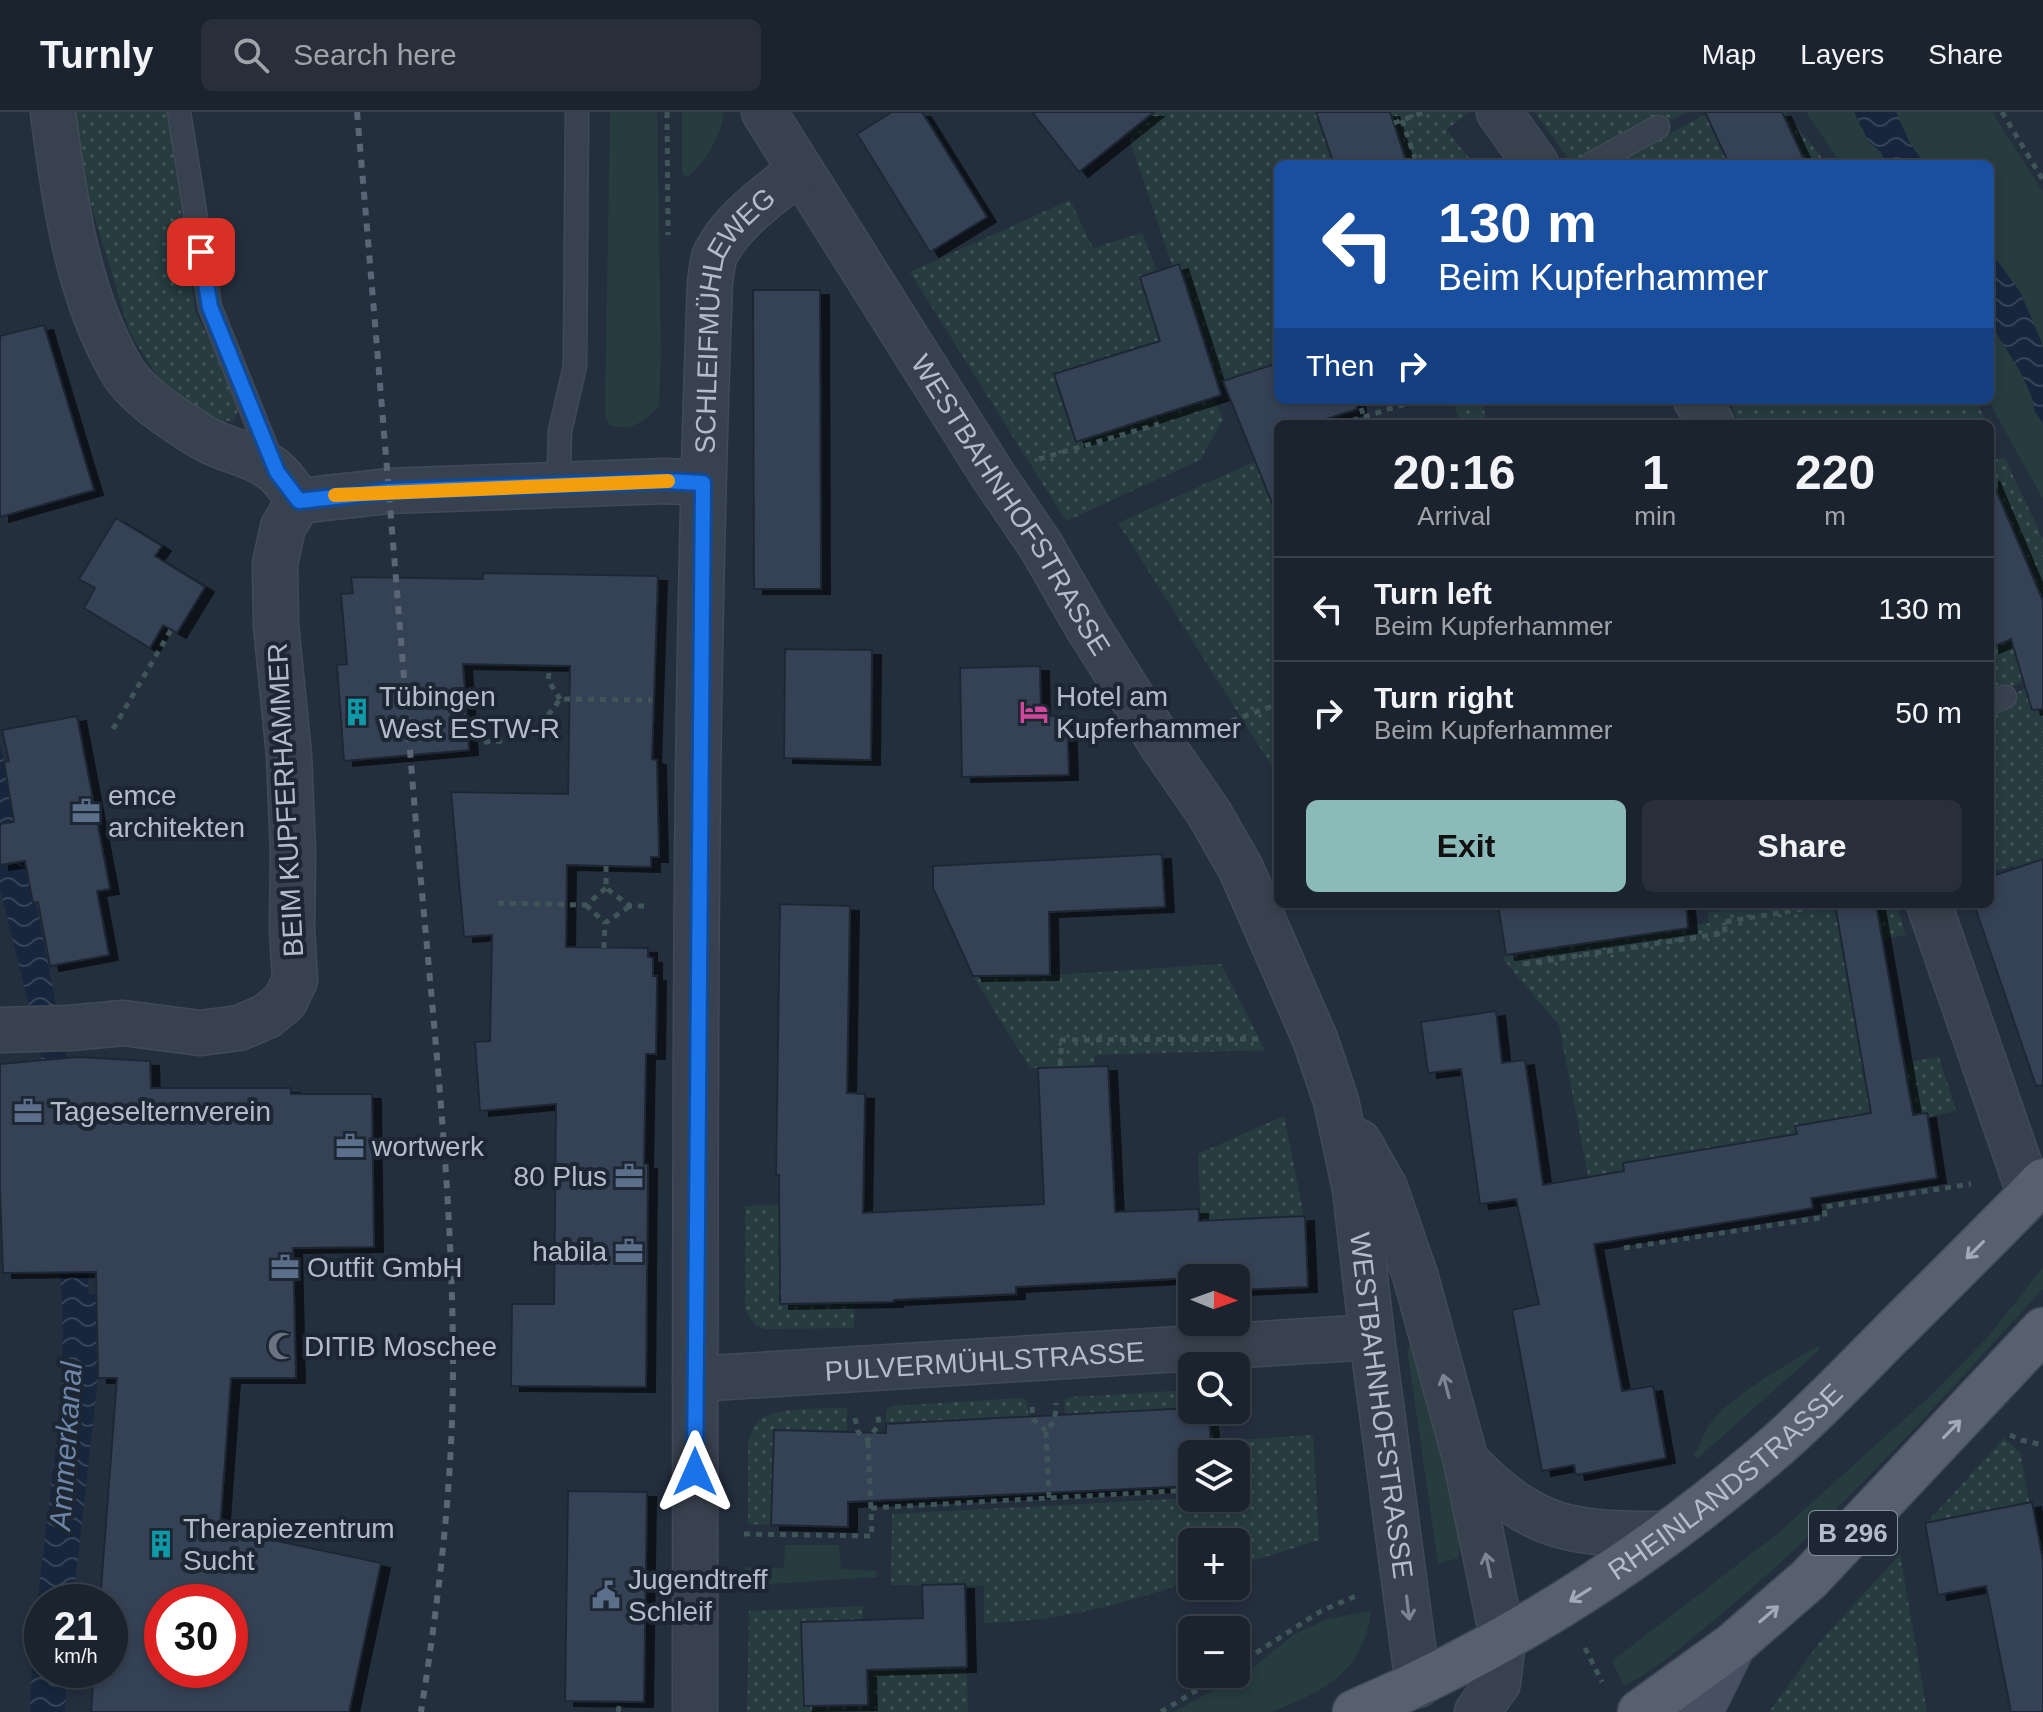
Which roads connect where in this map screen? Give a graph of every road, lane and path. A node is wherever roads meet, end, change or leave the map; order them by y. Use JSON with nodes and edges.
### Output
{"nodes":[{"id":1,"x":53,"y":112,"type":"edge"},
{"id":2,"x":179,"y":112,"type":"edge"},
{"id":3,"x":577,"y":112,"type":"edge"},
{"id":4,"x":667,"y":112,"type":"edge"},
{"id":5,"x":764,"y":112,"type":"edge"},
{"id":6,"x":1425,"y":112,"type":"edge"},
{"id":7,"x":1499,"y":112,"type":"edge"},
{"id":8,"x":2004,"y":114,"type":"edge"},
{"id":9,"x":1402,"y":120,"type":"junction"},
{"id":10,"x":1394,"y":123,"type":"dead end"},
{"id":11,"x":1658,"y":127,"type":"dead end"},
{"id":12,"x":1416,"y":160,"type":"edge"},
{"id":13,"x":1533,"y":160,"type":"edge"},
{"id":14,"x":1598,"y":160,"type":"edge"},
{"id":15,"x":799,"y":171,"type":"junction"},
{"id":16,"x":2043,"y":180,"type":"edge"},
{"id":17,"x":668,"y":245,"type":"dead end"},
{"id":18,"x":1405,"y":404,"type":"edge"},
{"id":19,"x":1361,"y":408,"type":"dead end"},
{"id":20,"x":1364,"y":417,"type":"junction"},
{"id":21,"x":1354,"y":420,"type":"edge"},
{"id":22,"x":1159,"y":424,"type":"dead end"},
{"id":23,"x":992,"y":474,"type":"junction"},
{"id":24,"x":703,"y":483,"type":"junction"},
{"id":25,"x":569,"y":485,"type":"junction"},
{"id":26,"x":288,"y":487,"type":"junction"},
{"id":27,"x":171,"y":630,"type":"dead end"},
{"id":28,"x":549,"y":673,"type":"dead end"},
{"id":29,"x":560,"y":699,"type":"junction"},
{"id":30,"x":701,"y":700,"type":"junction"},
{"id":31,"x":1274,"y":705,"type":"edge"},
{"id":32,"x":113,"y":729,"type":"dead end"},
{"id":33,"x":484,"y":742,"type":"dead end"},
{"id":34,"x":1162,"y":745,"type":"junction"},
{"id":35,"x":606,"y":866,"type":"dead end"},
{"id":36,"x":606,"y":888,"type":"junction"},
{"id":37,"x":498,"y":903,"type":"dead end"},
{"id":38,"x":586,"y":905,"type":"junction"},
{"id":39,"x":630,"y":906,"type":"junction"},
{"id":40,"x":699,"y":906,"type":"junction"},
{"id":41,"x":1809,"y":908,"type":"edge"},
{"id":42,"x":1930,"y":908,"type":"edge"},
{"id":43,"x":605,"y":923,"type":"junction"},
{"id":44,"x":604,"y":948,"type":"dead end"},
{"id":45,"x":1524,"y":964,"type":"dead end"},
{"id":46,"x":0,"y":1030,"type":"edge"},
{"id":47,"x":1315,"y":1039,"type":"junction"},
{"id":48,"x":1060,"y":1066,"type":"dead end"},
{"id":49,"x":1336,"y":1101,"type":"junction"},
{"id":50,"x":2032,"y":1184,"type":"edge"},
{"id":51,"x":1624,"y":1248,"type":"dead end"},
{"id":52,"x":2043,"y":1330,"type":"edge"},
{"id":53,"x":1372,"y":1337,"type":"junction"},
{"id":54,"x":1054,"y":1357,"type":"junction"},
{"id":55,"x":695,"y":1379,"type":"junction"},
{"id":56,"x":2001,"y":1430,"type":"dead end"},
{"id":57,"x":868,"y":1440,"type":"dead end"},
{"id":58,"x":2043,"y":1445,"type":"edge"},
{"id":59,"x":1466,"y":1461,"type":"junction"},
{"id":60,"x":1178,"y":1491,"type":"edge"},
{"id":61,"x":1049,"y":1498,"type":"junction"},
{"id":62,"x":871,"y":1508,"type":"junction"},
{"id":63,"x":695,"y":1534,"type":"junction"},
{"id":64,"x":1666,"y":1534,"type":"junction"},
{"id":65,"x":1503,"y":1641,"type":"junction"},
{"id":66,"x":1733,"y":1645,"type":"junction"},
{"id":67,"x":1200,"y":1688,"type":"edge"},
{"id":68,"x":1419,"y":1699,"type":"edge"},
{"id":69,"x":620,"y":1702,"type":"dead end"},
{"id":70,"x":618,"y":1712,"type":"edge"},
{"id":71,"x":695,"y":1712,"type":"edge"},
{"id":72,"x":1161,"y":1712,"type":"edge"},
{"id":73,"x":1355,"y":1712,"type":"edge"},
{"id":74,"x":1477,"y":1712,"type":"edge"},
{"id":75,"x":1516,"y":1712,"type":"edge"},
{"id":76,"x":1640,"y":1712,"type":"edge"},
{"id":77,"x":1700,"y":1712,"type":"edge"}],
"edges":[{"from":1,"to":26,"type":"street"},
{"from":2,"to":26,"type":"lane"},
{"from":3,"to":25,"type":"lane"},
{"from":4,"to":17,"type":"path"},
{"from":5,"to":15,"type":"street","name":"SCHLEIFMÜHLEWEG"},
{"from":6,"to":9,"type":"path"},
{"from":7,"to":13,"type":"street"},
{"from":8,"to":16,"type":"path"},
{"from":9,"to":10,"type":"path"},
{"from":9,"to":12,"type":"path"},
{"from":11,"to":14,"type":"lane"},
{"from":15,"to":23,"type":"street","name":"WESTBAHNHOFSTRASSE"},
{"from":15,"to":24,"type":"street","name":"SCHLEIFMÜHLEWEG"},
{"from":18,"to":20,"type":"path"},
{"from":19,"to":20,"type":"path"},
{"from":20,"to":21,"type":"path"},
{"from":22,"to":23,"type":"path"},
{"from":23,"to":34,"type":"street","name":"WESTBAHNHOFSTRASSE"},
{"from":24,"to":25,"type":"street"},
{"from":24,"to":30,"type":"street","name":"SCHLEIFMÜHLEWEG"},
{"from":25,"to":26,"type":"street"},
{"from":26,"to":46,"type":"street","name":"BEIM KUPFERHAMMER"},
{"from":27,"to":32,"type":"path"},
{"from":28,"to":29,"type":"path"},
{"from":29,"to":30,"type":"path"},
{"from":29,"to":33,"type":"path"},
{"from":30,"to":40,"type":"street","name":"SCHLEIFMÜHLEWEG"},
{"from":31,"to":34,"type":"path"},
{"from":34,"to":47,"type":"street","name":"WESTBAHNHOFSTRASSE"},
{"from":35,"to":36,"type":"path"},
{"from":36,"to":38,"type":"path"},
{"from":36,"to":39,"type":"path"},
{"from":37,"to":38,"type":"path"},
{"from":38,"to":43,"type":"path"},
{"from":39,"to":40,"type":"path"},
{"from":39,"to":43,"type":"path"},
{"from":40,"to":55,"type":"street","name":"SCHLEIFMÜHLEWEG"},
{"from":41,"to":45,"type":"path"},
{"from":42,"to":50,"type":"street"},
{"from":43,"to":44,"type":"path"},
{"from":47,"to":48,"type":"path"},
{"from":47,"to":49,"type":"street","name":"WESTBAHNHOFSTRASSE"},
{"from":49,"to":53,"type":"street","name":"WESTBAHNHOFSTRASSE"},
{"from":59,"to":49,"type":"street","name":"WESTBAHNHOFSTRASSE","one_way":true},
{"from":50,"to":51,"type":"path"},
{"from":50,"to":64,"type":"main road","name":"RHEINLANDSTRASSE","one_way":true},
{"from":66,"to":52,"type":"main road","number":"B 296","one_way":true},
{"from":53,"to":54,"type":"street","name":"PULVERMÜHLSTRASSE"},
{"from":53,"to":68,"type":"street","name":"WESTBAHNHOFSTRASSE","one_way":true},
{"from":54,"to":55,"type":"street","name":"PULVERMÜHLSTRASSE"},
{"from":54,"to":61,"type":"path"},
{"from":55,"to":63,"type":"street","name":"SCHLEIFMÜHLEWEG"},
{"from":56,"to":58,"type":"path"},
{"from":57,"to":62,"type":"path"},
{"from":59,"to":64,"type":"street","name":"WESTBAHNHOFSTRASSE"},
{"from":65,"to":59,"type":"street","name":"WESTBAHNHOFSTRASSE","one_way":true},
{"from":60,"to":61,"type":"path"},
{"from":61,"to":62,"type":"path"},
{"from":62,"to":63,"type":"path"},
{"from":63,"to":71,"type":"street","name":"SCHLEIFMÜHLEWEG"},
{"from":64,"to":65,"type":"main road","name":"RHEINLANDSTRASSE","one_way":true},
{"from":65,"to":68,"type":"main road","name":"RHEINLANDSTRASSE"},
{"from":65,"to":74,"type":"street"},
{"from":65,"to":75,"type":"street","name":"WESTBAHNHOFSTRASSE"},
{"from":66,"to":76,"type":"main road","number":"B 296"},
{"from":66,"to":77,"type":"main road","number":"B 296"},
{"from":67,"to":72,"type":"path"},
{"from":68,"to":73,"type":"main road","name":"RHEINLANDSTRASSE"},
{"from":69,"to":70,"type":"path"}]}
